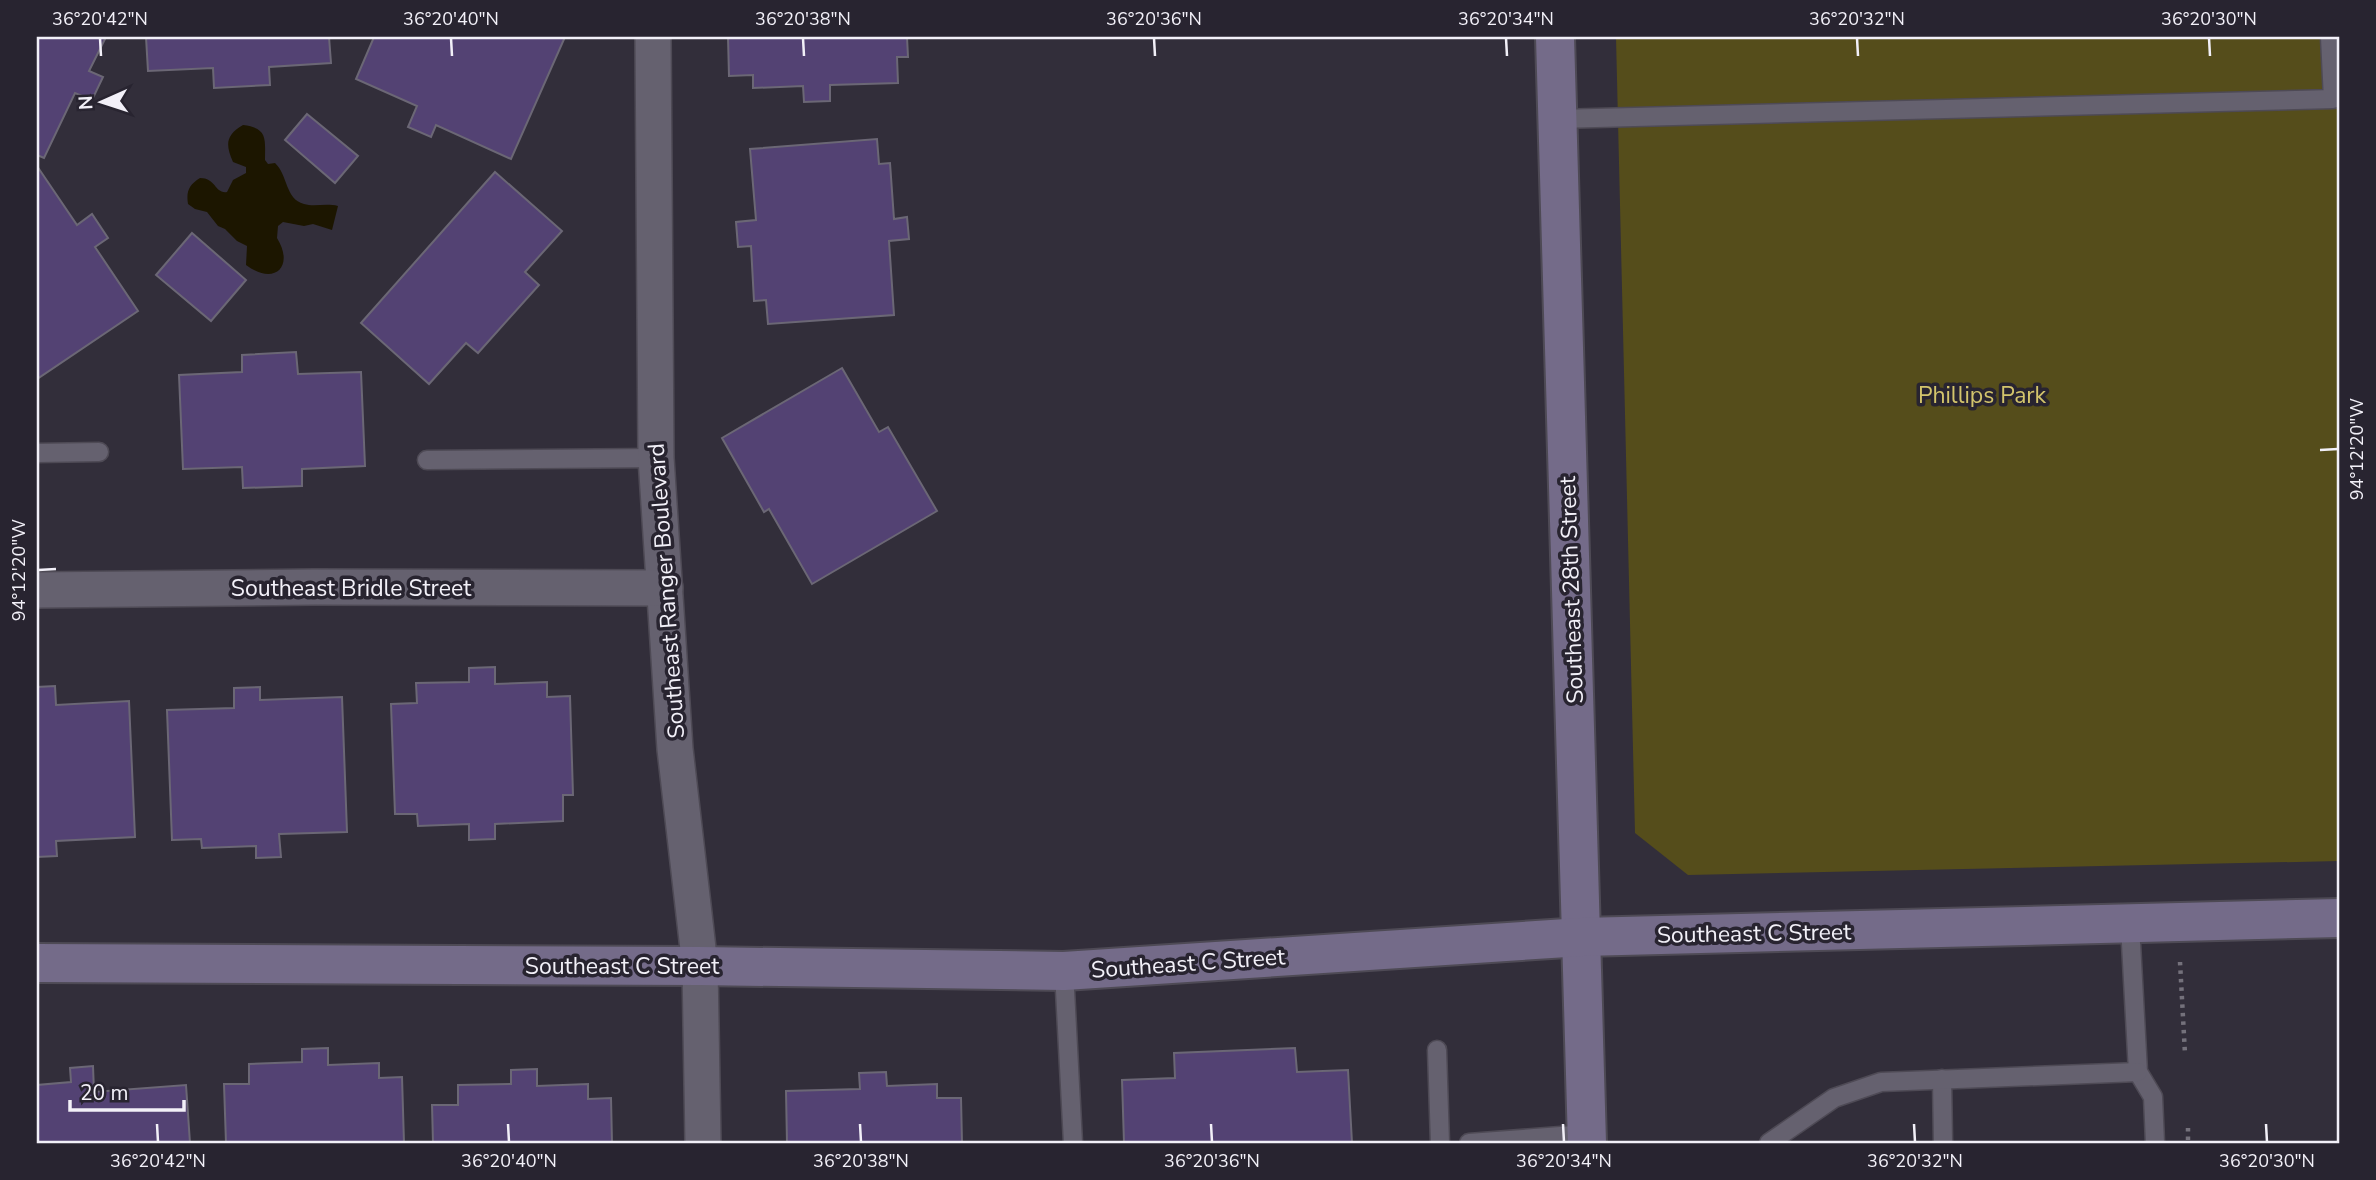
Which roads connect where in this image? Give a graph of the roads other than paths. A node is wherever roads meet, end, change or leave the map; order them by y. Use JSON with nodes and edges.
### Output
{"nodes":[{"id":1,"x":653,"y":37,"type":"edge"},
{"id":2,"x":1555,"y":37,"type":"edge"},
{"id":3,"x":2330,"y":37,"type":"edge"},
{"id":4,"x":1557,"y":119,"type":"junction"},
{"id":5,"x":99,"y":452,"type":"dead end"},
{"id":6,"x":37,"y":453,"type":"edge"},
{"id":7,"x":656,"y":458,"type":"junction"},
{"id":8,"x":427,"y":460,"type":"dead end"},
{"id":9,"x":665,"y":588,"type":"junction"},
{"id":10,"x":37,"y":590,"type":"edge"},
{"id":11,"x":2339,"y":918,"type":"edge"},
{"id":12,"x":2130,"y":925,"type":"junction"},
{"id":13,"x":1582,"y":937,"type":"junction"},
{"id":14,"x":37,"y":964,"type":"edge"},
{"id":15,"x":700,"y":966,"type":"junction"},
{"id":16,"x":1063,"y":971,"type":"junction"},
{"id":17,"x":1437,"y":1049,"type":"dead end"},
{"id":18,"x":2137,"y":1072,"type":"junction"},
{"id":19,"x":1942,"y":1079,"type":"junction"},
{"id":20,"x":1587,"y":1139,"type":"edge"},
{"id":21,"x":703,"y":1143,"type":"edge"},
{"id":22,"x":1073,"y":1143,"type":"edge"},
{"id":23,"x":1440,"y":1143,"type":"edge"},
{"id":24,"x":1469,"y":1143,"type":"edge"},
{"id":25,"x":1769,"y":1143,"type":"edge"},
{"id":26,"x":1943,"y":1143,"type":"edge"},
{"id":27,"x":2155,"y":1143,"type":"edge"}],
"edges":[{"from":1,"to":7,"type":"street","name":"Southeast Ranger Boulevard"},
{"from":2,"to":4,"type":"street","name":"Southeast 28th Street"},
{"from":3,"to":4,"type":"lane"},
{"from":4,"to":13,"type":"street","name":"Southeast 28th Street"},
{"from":5,"to":6,"type":"lane"},
{"from":7,"to":8,"type":"lane"},
{"from":7,"to":9,"type":"street","name":"Southeast Ranger Boulevard"},
{"from":9,"to":10,"type":"street","name":"Southeast Bridle Street"},
{"from":9,"to":15,"type":"street","name":"Southeast Ranger Boulevard"},
{"from":11,"to":12,"type":"street","name":"Southeast C Street"},
{"from":12,"to":13,"type":"street","name":"Southeast C Street"},
{"from":12,"to":18,"type":"lane"},
{"from":13,"to":16,"type":"street","name":"Southeast C Street"},
{"from":13,"to":20,"type":"street","name":"Southeast 28th Street"},
{"from":14,"to":15,"type":"street","name":"Southeast C Street"},
{"from":15,"to":16,"type":"street","name":"Southeast C Street"},
{"from":15,"to":21,"type":"street","name":"Southeast Ranger Boulevard"},
{"from":16,"to":22,"type":"lane"},
{"from":17,"to":23,"type":"lane"},
{"from":18,"to":19,"type":"lane"},
{"from":18,"to":27,"type":"lane"},
{"from":19,"to":25,"type":"lane"},
{"from":19,"to":26,"type":"lane"},
{"from":20,"to":24,"type":"lane"}]}
